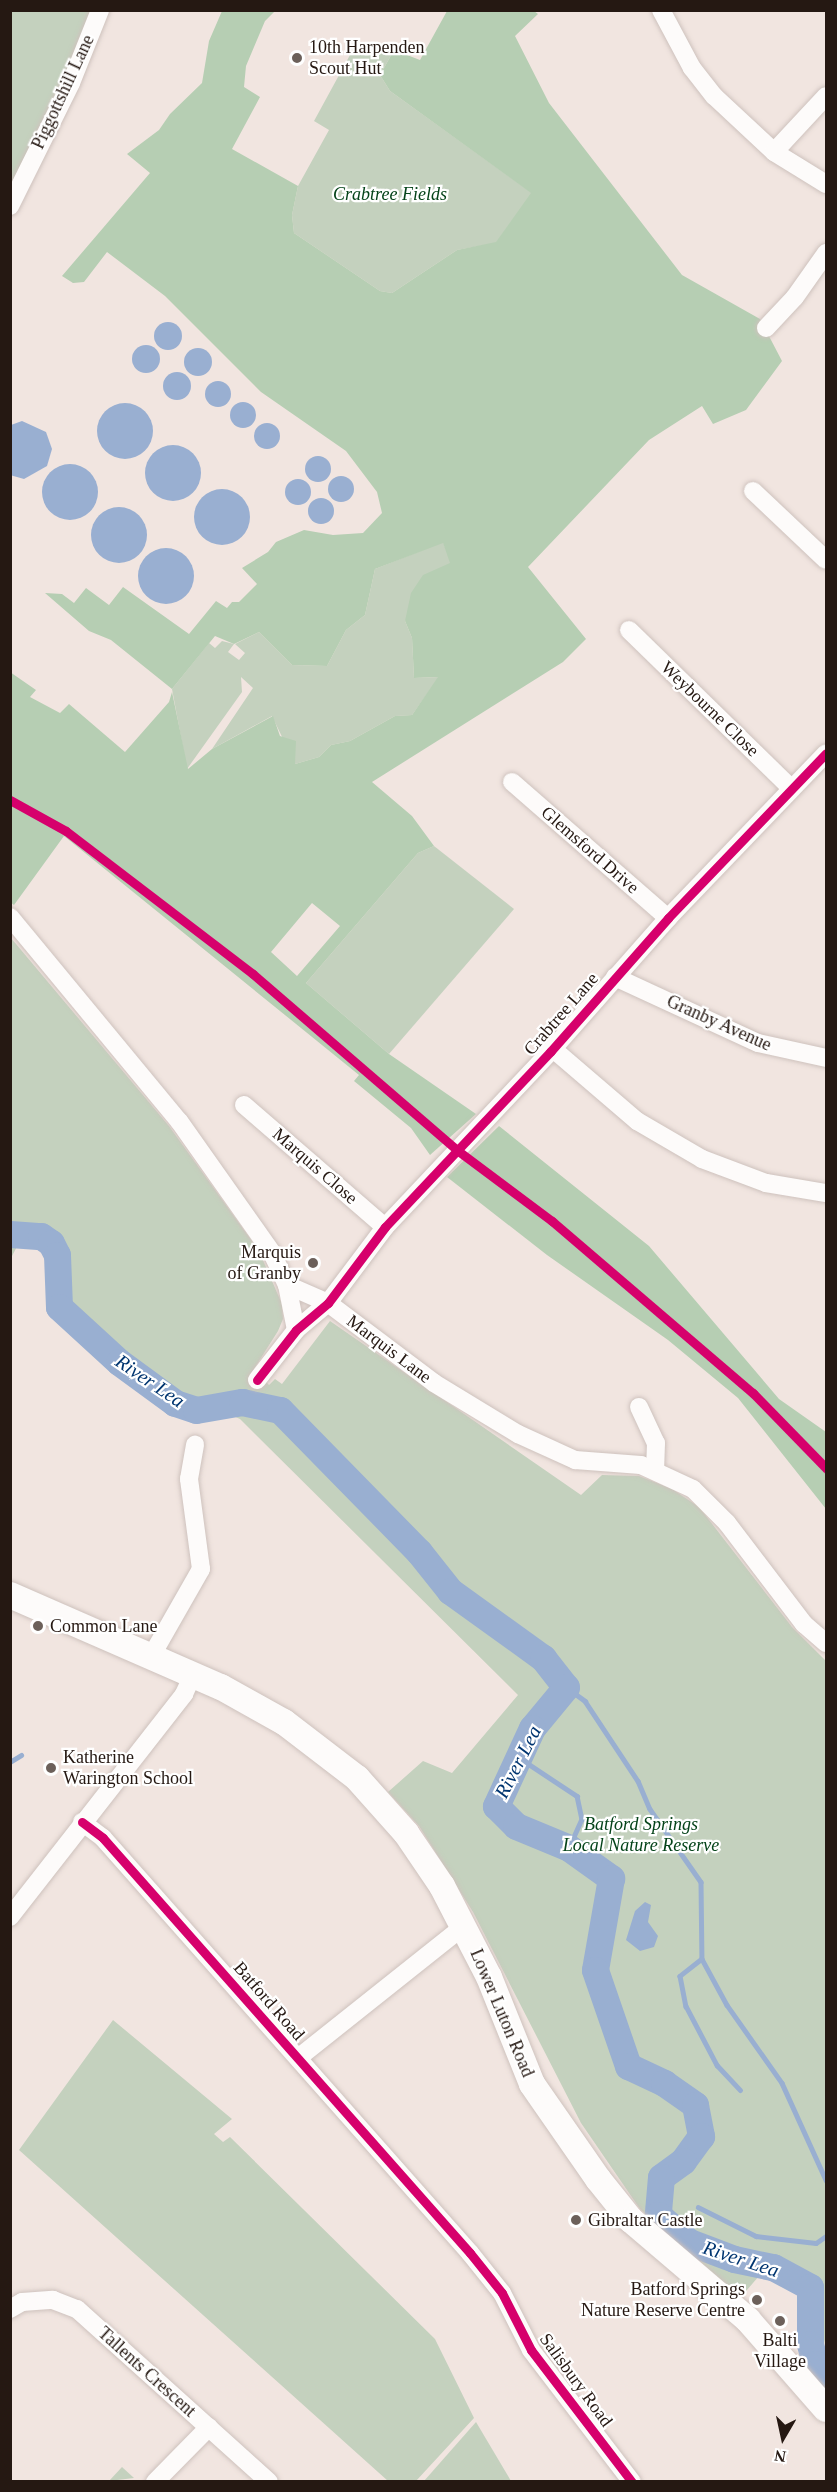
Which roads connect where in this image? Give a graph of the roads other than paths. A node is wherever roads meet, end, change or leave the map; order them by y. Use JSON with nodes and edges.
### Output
{"nodes":[{"id":1,"x":100,"y":10,"type":"edge"},
{"id":2,"x":661,"y":10,"type":"edge"},
{"id":3,"x":826,"y":96,"type":"edge"},
{"id":4,"x":774,"y":152,"type":"junction"},
{"id":5,"x":826,"y":184,"type":"edge"},
{"id":6,"x":10,"y":206,"type":"edge"},
{"id":7,"x":826,"y":253,"type":"edge"},
{"id":8,"x":766,"y":328,"type":"dead end"},
{"id":9,"x":753,"y":491,"type":"dead end"},
{"id":10,"x":826,"y":560,"type":"edge"},
{"id":11,"x":629,"y":630,"type":"dead end"},
{"id":12,"x":826,"y":753,"type":"edge"},
{"id":13,"x":512,"y":782,"type":"dead end"},
{"id":14,"x":791,"y":788,"type":"junction"},
{"id":15,"x":10,"y":917,"type":"edge"},
{"id":16,"x":668,"y":918,"type":"junction"},
{"id":17,"x":615,"y":977,"type":"junction"},
{"id":18,"x":553,"y":1049,"type":"junction"},
{"id":19,"x":826,"y":1058,"type":"edge"},
{"id":20,"x":244,"y":1105,"type":"dead end"},
{"id":21,"x":826,"y":1193,"type":"edge"},
{"id":22,"x":385,"y":1227,"type":"junction"},
{"id":23,"x":287,"y":1285,"type":"junction"},
{"id":24,"x":328,"y":1303,"type":"junction"},
{"id":25,"x":296,"y":1329,"type":"junction"},
{"id":26,"x":257,"y":1380,"type":"dead end"},
{"id":27,"x":639,"y":1407,"type":"dead end"},
{"id":28,"x":195,"y":1445,"type":"dead end"},
{"id":29,"x":655,"y":1469,"type":"junction"},
{"id":30,"x":10,"y":1595,"type":"edge"},
{"id":31,"x":826,"y":1643,"type":"edge"},
{"id":32,"x":152,"y":1655,"type":"junction"},
{"id":33,"x":193,"y":1676,"type":"junction"},
{"id":34,"x":82,"y":1822,"type":"junction"},
{"id":35,"x":10,"y":1917,"type":"edge"},
{"id":36,"x":464,"y":1926,"type":"junction"},
{"id":37,"x":298,"y":2058,"type":"junction"},
{"id":38,"x":502,"y":2293,"type":"joint"},
{"id":39,"x":10,"y":2308,"type":"edge"},
{"id":40,"x":826,"y":2409,"type":"edge"},
{"id":41,"x":209,"y":2427,"type":"junction"},
{"id":42,"x":155,"y":2481,"type":"edge"},
{"id":43,"x":269,"y":2481,"type":"edge"},
{"id":44,"x":632,"y":2481,"type":"edge"}],
"edges":[{"from":1,"to":6,"type":"street","name":"Piggottshill Lane"},
{"from":2,"to":4,"type":"street"},
{"from":3,"to":4,"type":"street"},
{"from":4,"to":5,"type":"street"},
{"from":7,"to":8,"type":"street"},
{"from":9,"to":10,"type":"street"},
{"from":11,"to":14,"type":"street","name":"Weybourne Close"},
{"from":12,"to":14,"type":"street","name":"Crabtree Lane"},
{"from":13,"to":16,"type":"street","name":"Glemsford Drive"},
{"from":14,"to":16,"type":"street","name":"Crabtree Lane"},
{"from":15,"to":23,"type":"street"},
{"from":16,"to":17,"type":"street","name":"Crabtree Lane"},
{"from":17,"to":18,"type":"street","name":"Crabtree Lane"},
{"from":17,"to":19,"type":"street","name":"Granby Avenue"},
{"from":18,"to":21,"type":"street"},
{"from":18,"to":22,"type":"street","name":"Crabtree Lane"},
{"from":20,"to":22,"type":"street","name":"Marquis Close"},
{"from":22,"to":24,"type":"street","name":"Crabtree Lane"},
{"from":23,"to":24,"type":"street","name":"Marquis Lane"},
{"from":23,"to":25,"type":"street"},
{"from":24,"to":25,"type":"street","name":"Crabtree Lane"},
{"from":24,"to":29,"type":"street","name":"Marquis Lane"},
{"from":25,"to":26,"type":"street","name":"Crabtree Lane"},
{"from":27,"to":29,"type":"street"},
{"from":28,"to":32,"type":"street"},
{"from":29,"to":31,"type":"street","name":"Marquis Lane"},
{"from":30,"to":32,"type":"main road","name":"Lower Luton Road"},
{"from":32,"to":33,"type":"main road","name":"Lower Luton Road"},
{"from":33,"to":34,"type":"street"},
{"from":33,"to":36,"type":"main road","name":"Lower Luton Road"},
{"from":34,"to":35,"type":"street"},
{"from":34,"to":37,"type":"street","name":"Batford Road"},
{"from":36,"to":37,"type":"street","name":"Batford Road"},
{"from":36,"to":40,"type":"main road","name":"Lower Luton Road"},
{"from":37,"to":38,"type":"street","name":"Batford Road"},
{"from":38,"to":44,"type":"street","name":"Salisbury Road"},
{"from":39,"to":41,"type":"street","name":"Tallents Crescent"},
{"from":41,"to":42,"type":"street"},
{"from":41,"to":43,"type":"street","name":"Tallents Crescent"}]}
